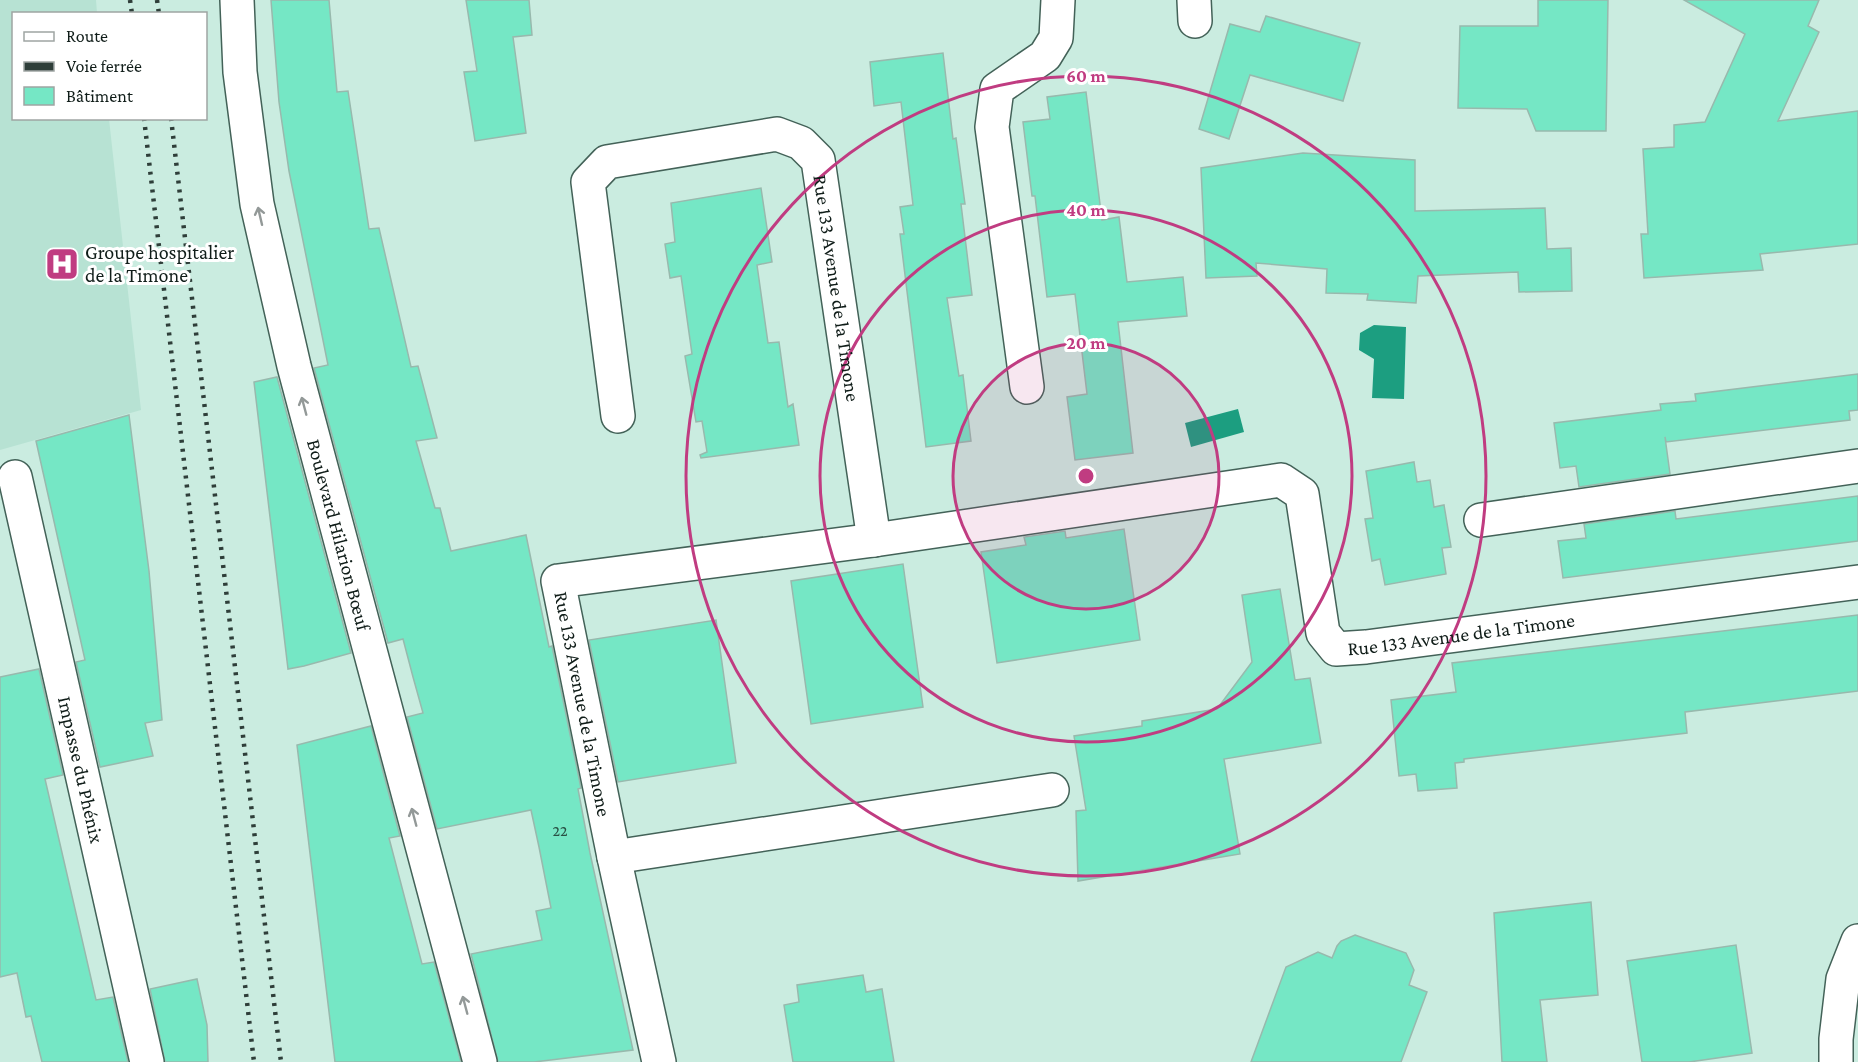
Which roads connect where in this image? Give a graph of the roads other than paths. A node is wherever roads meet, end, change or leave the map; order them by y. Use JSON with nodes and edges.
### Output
{"nodes":[{"id":1,"x":237,"y":0,"type":"edge"},
{"id":2,"x":1058,"y":0,"type":"edge"},
{"id":3,"x":1028,"y":387,"type":"dead end"},
{"id":4,"x":618,"y":416,"type":"dead end"},
{"id":5,"x":1858,"y":466,"type":"edge"},
{"id":6,"x":15,"y":477,"type":"dead end"},
{"id":7,"x":1481,"y":520,"type":"dead end"},
{"id":8,"x":874,"y":540,"type":"junction"},
{"id":9,"x":1858,"y":582,"type":"edge"},
{"id":10,"x":1052,"y":790,"type":"dead end"},
{"id":11,"x":614,"y":857,"type":"junction"},
{"id":12,"x":1858,"y":940,"type":"edge"},
{"id":13,"x":147,"y":1062,"type":"edge"},
{"id":14,"x":480,"y":1062,"type":"edge"},
{"id":15,"x":659,"y":1062,"type":"edge"},
{"id":16,"x":1836,"y":1062,"type":"edge"}],
"edges":[{"from":14,"to":1,"type":"street","name":"Boulevard Hilarion Bœuf","one_way":true},
{"from":2,"to":3,"type":"street"},
{"from":4,"to":8,"type":"street","name":"Rue 133 Avenue de la Timone"},
{"from":5,"to":7,"type":"street"},
{"from":6,"to":13,"type":"street","name":"Impasse du Phénix"},
{"from":8,"to":9,"type":"street","name":"Rue 133 Avenue de la Timone"},
{"from":8,"to":11,"type":"street","name":"Rue 133 Avenue de la Timone"},
{"from":10,"to":11,"type":"street"},
{"from":11,"to":15,"type":"street","name":"Rue 133 Avenue de la Timone"},
{"from":12,"to":16,"type":"street"}]}
